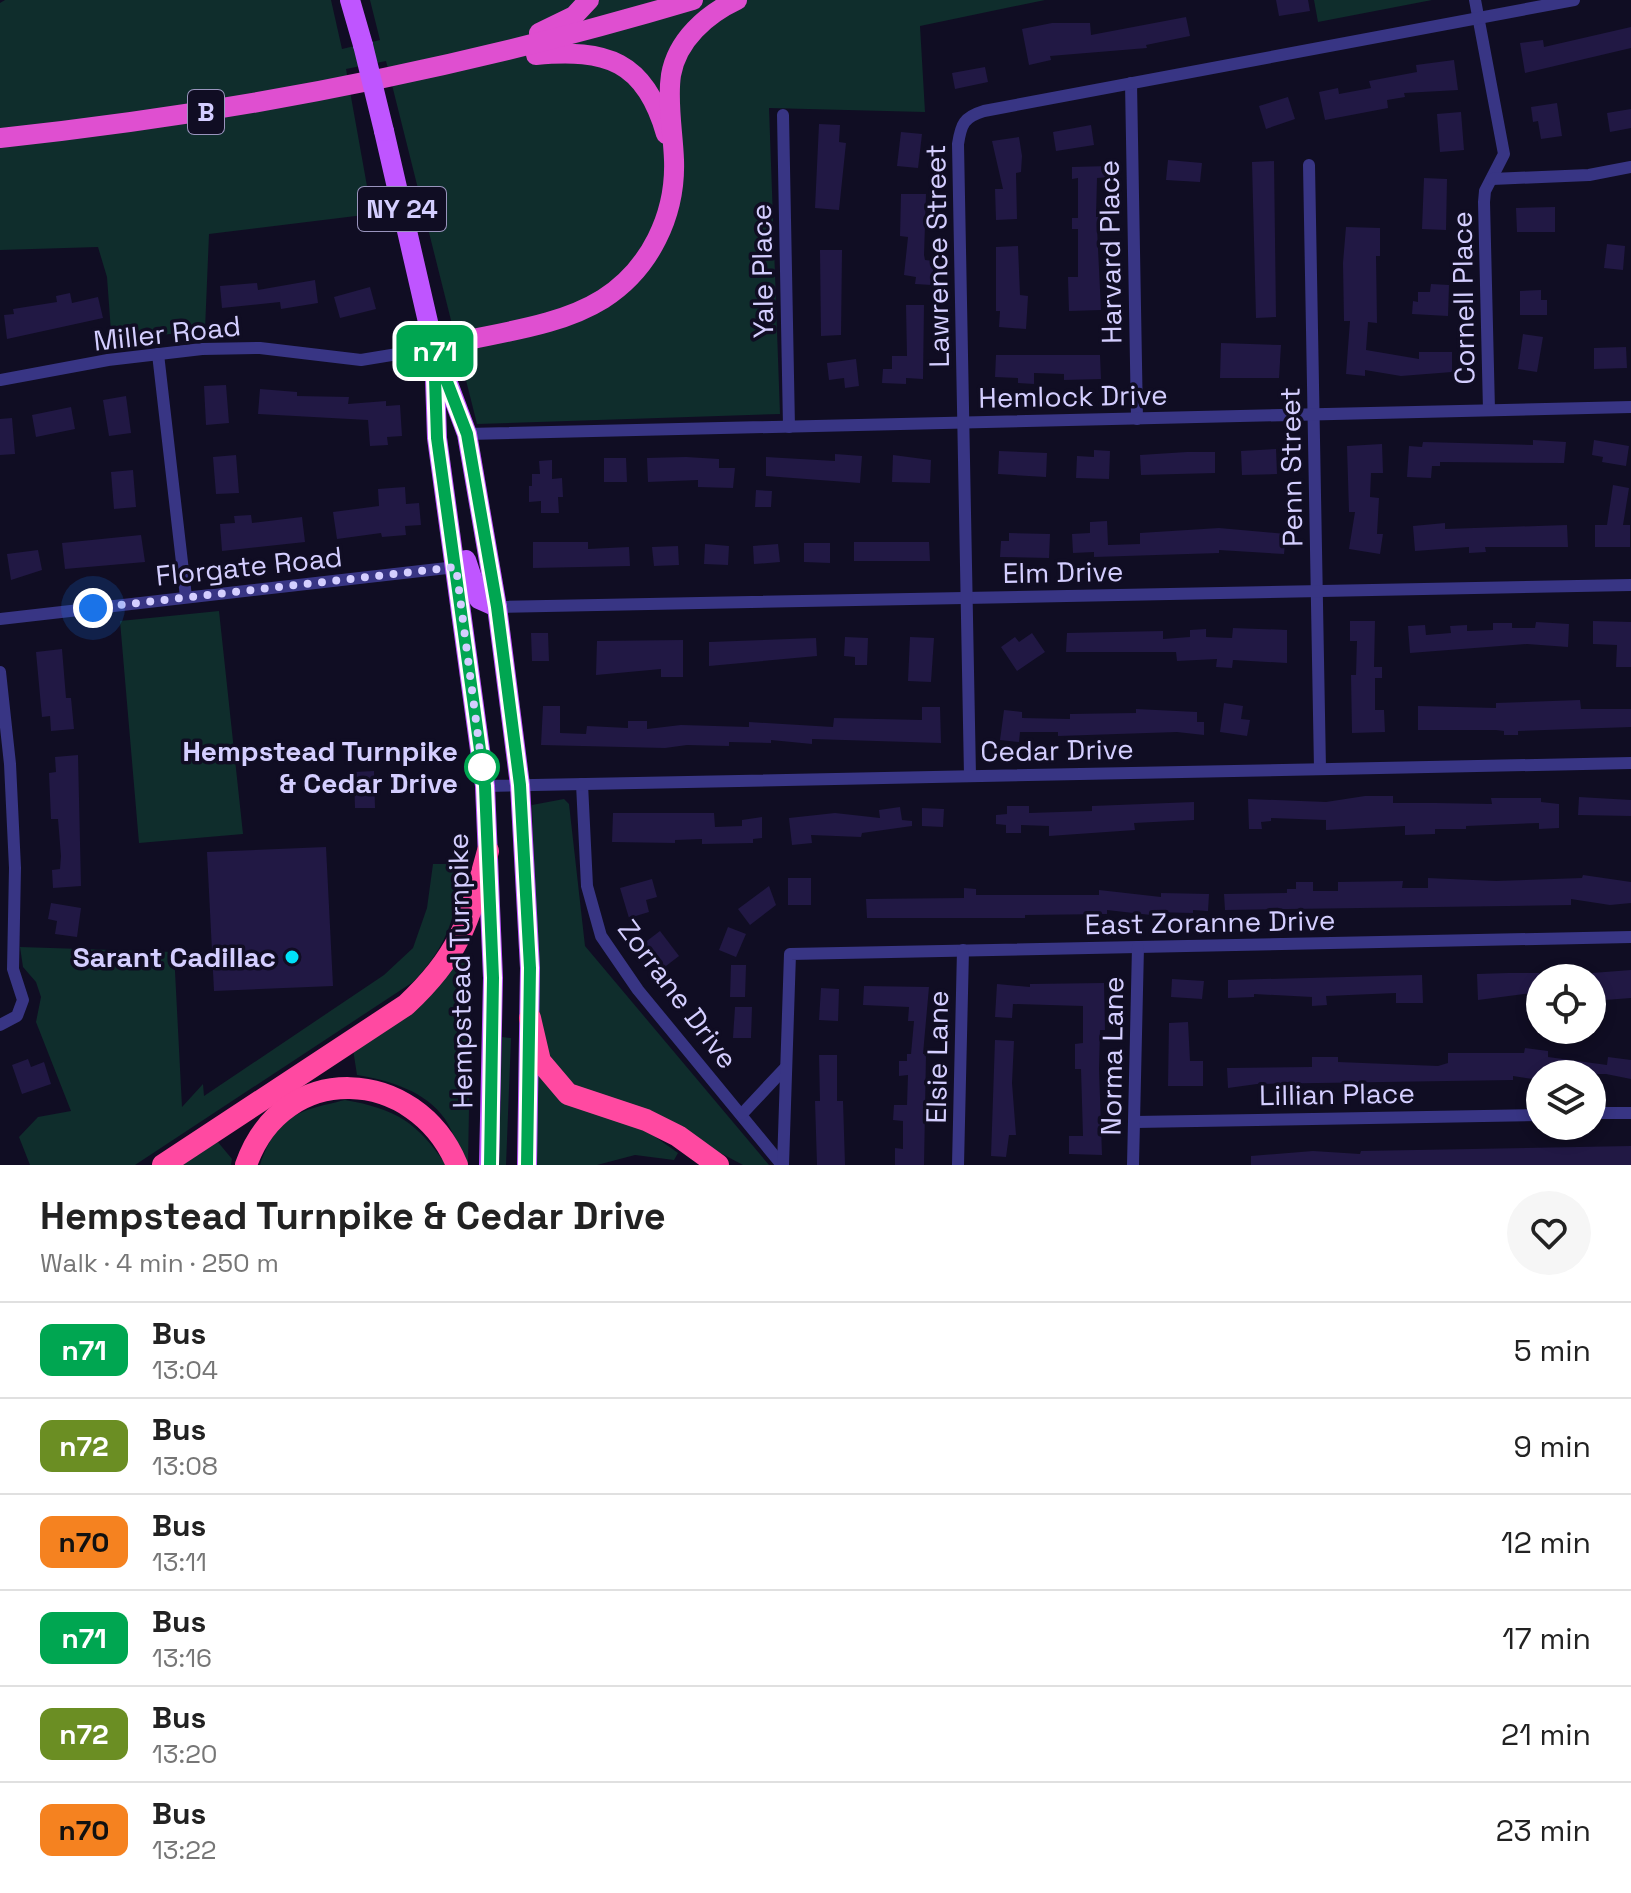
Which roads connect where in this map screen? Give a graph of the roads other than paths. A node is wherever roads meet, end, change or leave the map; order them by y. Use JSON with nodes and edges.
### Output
{"nodes":[{"id":1,"x":350,"y":0,"type":"edge"},
{"id":2,"x":589,"y":0,"type":"edge"},
{"id":3,"x":693,"y":0,"type":"edge"},
{"id":4,"x":737,"y":0,"type":"edge"},
{"id":5,"x":1475,"y":0,"type":"edge"},
{"id":6,"x":1574,"y":0,"type":"edge"},
{"id":7,"x":1478,"y":18,"type":"junction"},
{"id":8,"x":477,"y":60,"type":"junction"},
{"id":9,"x":1131,"y":83,"type":"junction"},
{"id":10,"x":783,"y":115,"type":"dead end"},
{"id":11,"x":0,"y":138,"type":"edge"},
{"id":12,"x":674,"y":164,"type":"junction"},
{"id":13,"x":1309,"y":165,"type":"dead end"},
{"id":14,"x":1631,"y":167,"type":"edge"},
{"id":15,"x":1492,"y":179,"type":"junction"},
{"id":16,"x":434,"y":348,"type":"junction"},
{"id":17,"x":158,"y":354,"type":"junction"},
{"id":18,"x":0,"y":380,"type":"edge"},
{"id":19,"x":1631,"y":407,"type":"edge"},
{"id":20,"x":1489,"y":410,"type":"junction"},
{"id":21,"x":1313,"y":415,"type":"junction"},
{"id":22,"x":1137,"y":419,"type":"junction"},
{"id":23,"x":963,"y":423,"type":"junction"},
{"id":24,"x":789,"y":427,"type":"junction"},
{"id":25,"x":467,"y":434,"type":"junction"},
{"id":26,"x":444,"y":483,"type":"junction"},
{"id":27,"x":456,"y":567,"type":"junction"},
{"id":28,"x":1631,"y":585,"type":"edge"},
{"id":29,"x":1317,"y":591,"type":"junction"},
{"id":30,"x":186,"y":597,"type":"junction"},
{"id":31,"x":967,"y":598,"type":"junction"},
{"id":32,"x":497,"y":607,"type":"junction"},
{"id":33,"x":0,"y":619,"type":"edge"},
{"id":34,"x":0,"y":672,"type":"edge"},
{"id":35,"x":1631,"y":763,"type":"edge"},
{"id":36,"x":1320,"y":769,"type":"junction"},
{"id":37,"x":970,"y":776,"type":"junction"},
{"id":38,"x":582,"y":784,"type":"junction"},
{"id":39,"x":520,"y":785,"type":"junction"},
{"id":40,"x":485,"y":786,"type":"junction"},
{"id":41,"x":6,"y":821,"type":"edge"},
{"id":42,"x":488,"y":851,"type":"junction"},
{"id":43,"x":1631,"y":937,"type":"edge"},
{"id":44,"x":1138,"y":947,"type":"junction"},
{"id":45,"x":963,"y":950,"type":"junction"},
{"id":46,"x":530,"y":1018,"type":"junction"},
{"id":47,"x":0,"y":1025,"type":"edge"},
{"id":48,"x":786,"y":1067,"type":"junction"},
{"id":49,"x":1606,"y":1113,"type":"edge"},
{"id":50,"x":1631,"y":1113,"type":"edge"},
{"id":51,"x":742,"y":1114,"type":"junction"},
{"id":52,"x":1526,"y":1115,"type":"edge"},
{"id":53,"x":1135,"y":1122,"type":"junction"},
{"id":54,"x":163,"y":1165,"type":"edge"},
{"id":55,"x":246,"y":1165,"type":"edge"},
{"id":56,"x":457,"y":1165,"type":"edge"},
{"id":57,"x":489,"y":1165,"type":"edge"},
{"id":58,"x":527,"y":1165,"type":"edge"},
{"id":59,"x":718,"y":1165,"type":"edge"},
{"id":60,"x":782,"y":1165,"type":"edge"},
{"id":61,"x":958,"y":1165,"type":"edge"},
{"id":62,"x":1133,"y":1165,"type":"edge"}],
"edges":[{"from":1,"to":16,"type":"main road","name":"Hempstead Turnpike","number":"NY 24","bridge":true},
{"from":2,"to":8,"type":"highway"},
{"from":3,"to":8,"type":"highway","number":"B"},
{"from":4,"to":12,"type":"highway"},
{"from":5,"to":7,"type":"street","name":"Cornell Place"},
{"from":6,"to":7,"type":"street","name":"Lawrence Street"},
{"from":7,"to":9,"type":"street","name":"Lawrence Street"},
{"from":7,"to":15,"type":"street","name":"Cornell Place"},
{"from":8,"to":11,"type":"highway","number":"B"},
{"from":8,"to":12,"type":"highway"},
{"from":9,"to":22,"type":"street","name":"Harvard Place"},
{"from":9,"to":23,"type":"street","name":"Lawrence Street"},
{"from":10,"to":24,"type":"street","name":"Yale Place"},
{"from":12,"to":16,"type":"highway"},
{"from":13,"to":21,"type":"street","name":"Penn Street"},
{"from":14,"to":15,"type":"street"},
{"from":15,"to":20,"type":"street","name":"Cornell Place"},
{"from":16,"to":17,"type":"street","name":"Miller Road"},
{"from":16,"to":25,"type":"main road","name":"Hempstead Turnpike","number":"NY 24"},
{"from":16,"to":26,"type":"main road","name":"Hempstead Turnpike","number":"NY 24"},
{"from":17,"to":18,"type":"street","name":"Miller Road"},
{"from":17,"to":30,"type":"street"},
{"from":19,"to":20,"type":"street","name":"Hemlock Drive"},
{"from":20,"to":21,"type":"street","name":"Hemlock Drive"},
{"from":21,"to":22,"type":"street","name":"Hemlock Drive"},
{"from":21,"to":29,"type":"street","name":"Penn Street"},
{"from":22,"to":23,"type":"street","name":"Hemlock Drive"},
{"from":23,"to":24,"type":"street","name":"Hemlock Drive"},
{"from":23,"to":31,"type":"street","name":"Lawrence Street"},
{"from":24,"to":25,"type":"street","name":"Hemlock Drive"},
{"from":25,"to":32,"type":"main road","name":"Hempstead Turnpike","number":"NY 24"},
{"from":26,"to":27,"type":"main road","name":"Hempstead Turnpike","number":"NY 24"},
{"from":26,"to":32,"type":"main road"},
{"from":27,"to":30,"type":"street","name":"Florgate Road"},
{"from":27,"to":40,"type":"main road","name":"Hempstead Turnpike","number":"NY 24"},
{"from":28,"to":29,"type":"street","name":"Elm Drive"},
{"from":29,"to":31,"type":"street","name":"Elm Drive"},
{"from":29,"to":36,"type":"street","name":"Penn Street"},
{"from":30,"to":33,"type":"street","name":"Florgate Road"},
{"from":31,"to":32,"type":"street","name":"Elm Drive"},
{"from":31,"to":37,"type":"street","name":"Lawrence Street"},
{"from":32,"to":39,"type":"main road","name":"Hempstead Turnpike","number":"NY 24"},
{"from":34,"to":41,"type":"street"},
{"from":35,"to":36,"type":"street","name":"Cedar Drive"},
{"from":36,"to":37,"type":"street","name":"Cedar Drive"},
{"from":37,"to":38,"type":"street","name":"Cedar Drive"},
{"from":38,"to":39,"type":"street","name":"Cedar Drive"},
{"from":38,"to":51,"type":"street","name":"Zorrane Drive"},
{"from":39,"to":40,"type":"street","name":"Cedar Drive"},
{"from":39,"to":46,"type":"main road","name":"Hempstead Turnpike","number":"NY 24"},
{"from":40,"to":42,"type":"main road","name":"Hempstead Turnpike","number":"NY 24"},
{"from":41,"to":47,"type":"street"},
{"from":42,"to":54,"type":"highway"},
{"from":42,"to":57,"type":"main road","name":"Hempstead Turnpike","number":"NY 24"},
{"from":43,"to":44,"type":"street","name":"East Zoranne Drive"},
{"from":44,"to":45,"type":"street","name":"East Zoranne Drive"},
{"from":44,"to":53,"type":"street","name":"Norma Lane"},
{"from":45,"to":48,"type":"street","name":"East Zoranne Drive"},
{"from":45,"to":61,"type":"street","name":"Elsie Lane"},
{"from":46,"to":58,"type":"main road","name":"Hempstead Turnpike","number":"NY 24"},
{"from":46,"to":59,"type":"highway"},
{"from":48,"to":51,"type":"street"},
{"from":48,"to":60,"type":"street"},
{"from":49,"to":50,"type":"street"},
{"from":51,"to":60,"type":"street","name":"Zorrane Drive"},
{"from":52,"to":53,"type":"street","name":"Lillian Place"},
{"from":53,"to":62,"type":"street","name":"Norma Lane"},
{"from":55,"to":56,"type":"highway"}]}
